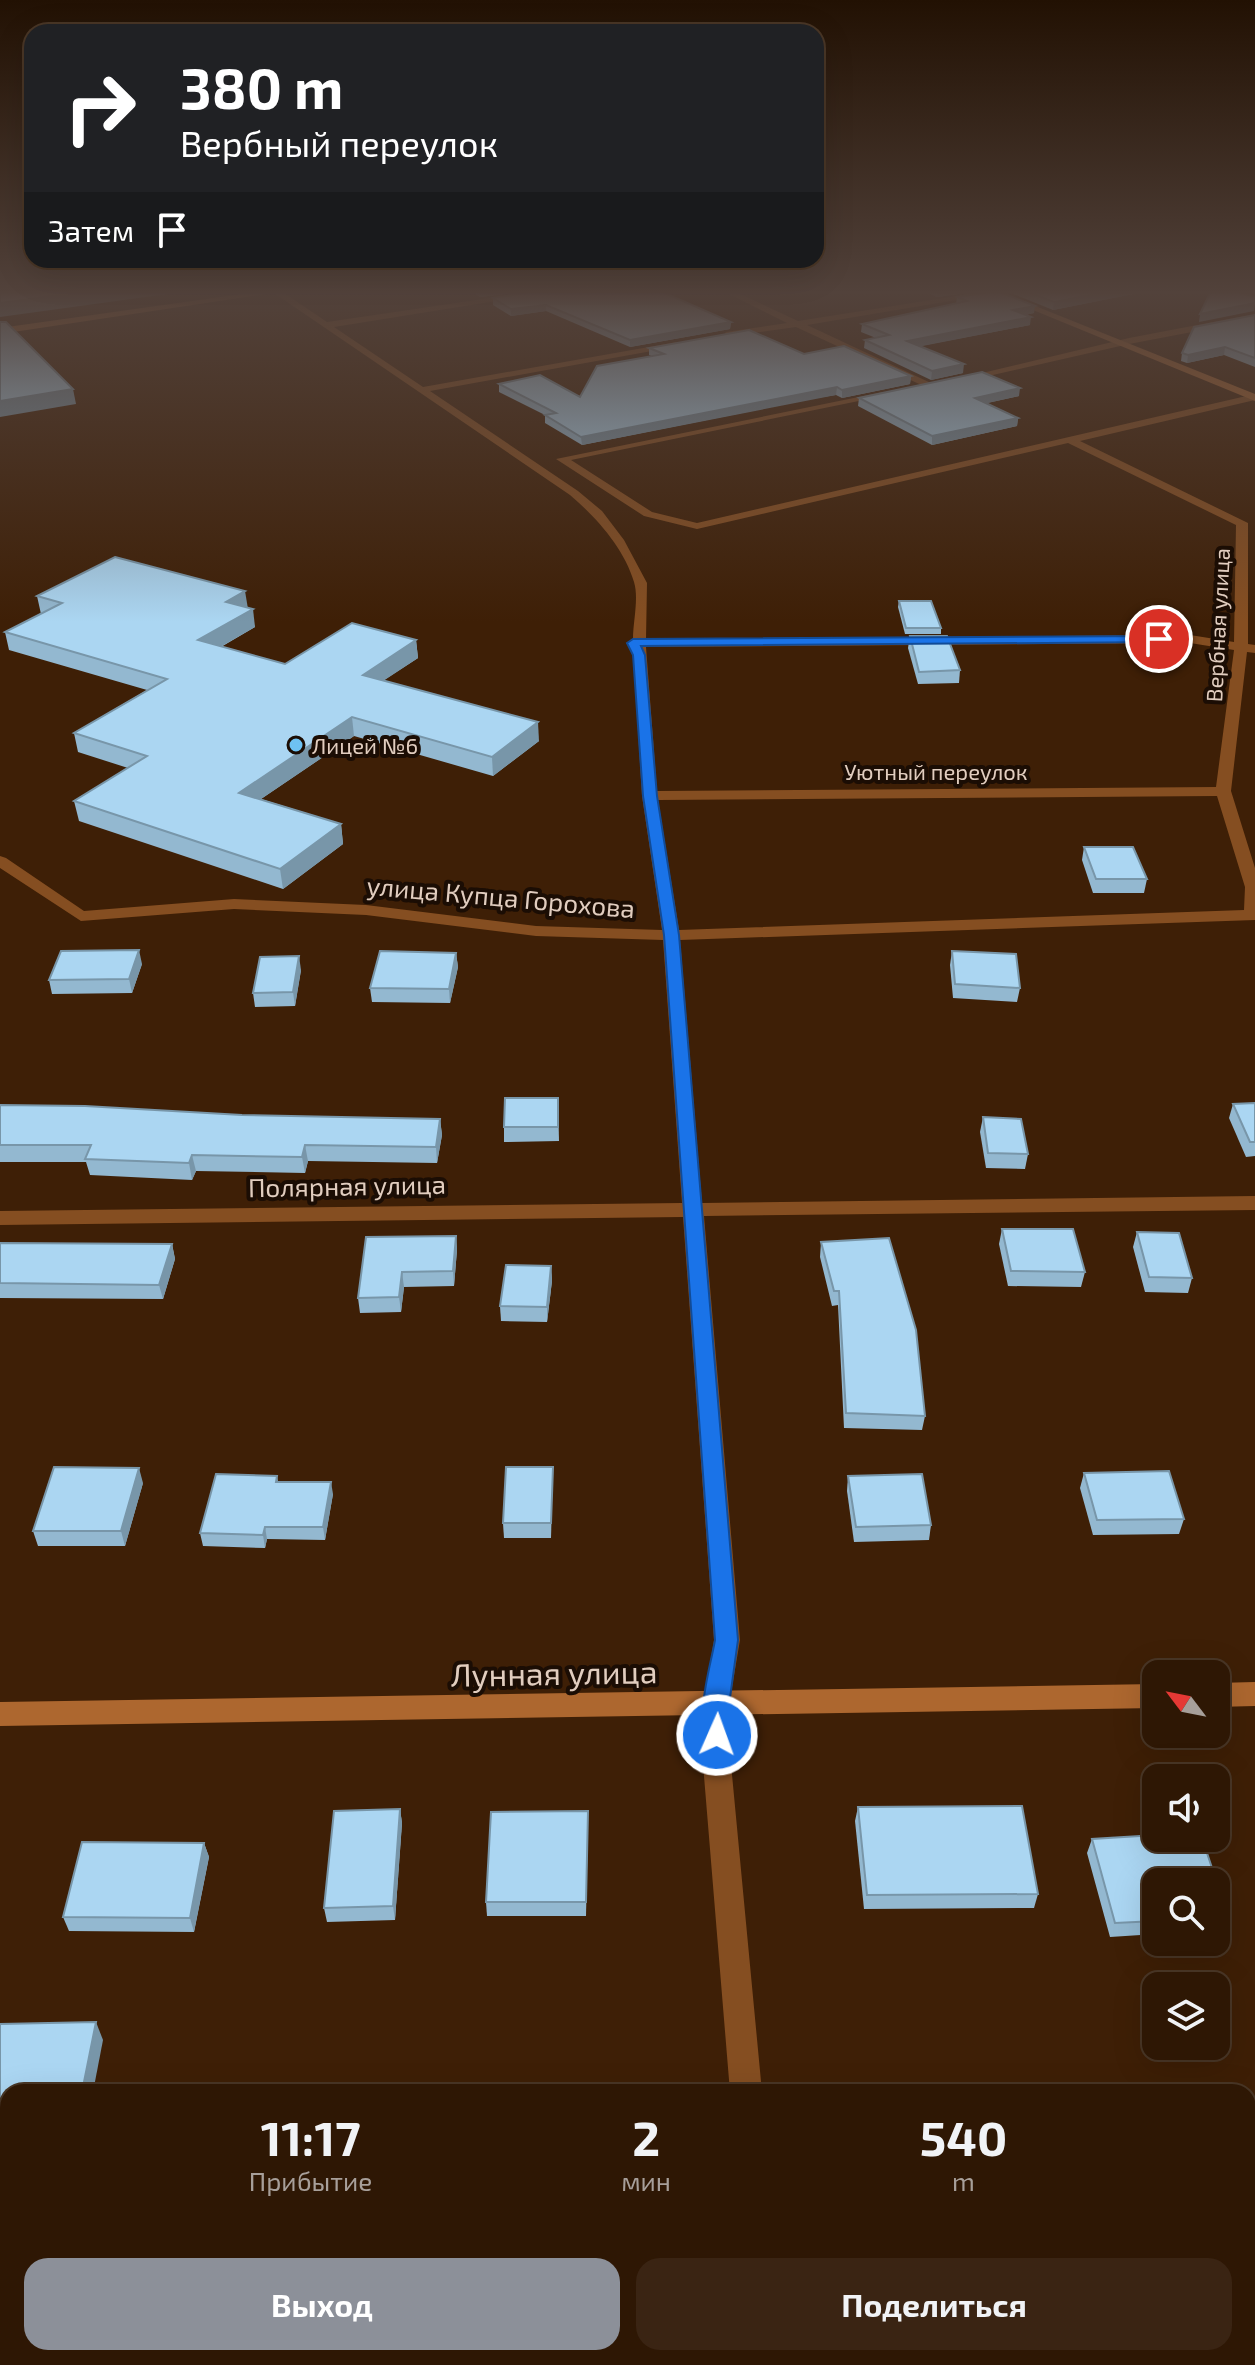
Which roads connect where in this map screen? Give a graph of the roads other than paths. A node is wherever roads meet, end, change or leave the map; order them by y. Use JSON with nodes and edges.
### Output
{"nodes":[{"id":1,"x":439,"y":401,"type":"edge"},
{"id":2,"x":853,"y":401,"type":"edge"},
{"id":3,"x":1235,"y":401,"type":"edge"},
{"id":4,"x":1070,"y":440,"type":"junction"},
{"id":5,"x":1248,"y":648,"type":"edge"},
{"id":6,"x":639,"y":655,"type":"junction"},
{"id":7,"x":1223,"y":791,"type":"junction"},
{"id":8,"x":650,"y":796,"type":"junction"},
{"id":9,"x":0,"y":861,"type":"edge"},
{"id":10,"x":1253,"y":915,"type":"edge"},
{"id":11,"x":671,"y":935,"type":"junction"},
{"id":12,"x":1255,"y":1203,"type":"edge"},
{"id":13,"x":694,"y":1208,"type":"junction"},
{"id":14,"x":0,"y":1218,"type":"edge"},
{"id":15,"x":1255,"y":1694,"type":"edge"},
{"id":16,"x":1230,"y":1695,"type":"edge"},
{"id":17,"x":1142,"y":1696,"type":"edge"},
{"id":18,"x":716,"y":1705,"type":"junction"},
{"id":19,"x":0,"y":1714,"type":"edge"},
{"id":20,"x":745,"y":2084,"type":"edge"}],
"edges":[{"from":1,"to":6,"type":"street"},
{"from":2,"to":4,"type":"street"},
{"from":3,"to":4,"type":"street"},
{"from":4,"to":5,"type":"street","name":"Вербная улица"},
{"from":5,"to":6,"type":"street"},
{"from":5,"to":7,"type":"street","name":"Вербная улица"},
{"from":6,"to":8,"type":"street"},
{"from":7,"to":8,"type":"street","name":"Уютный переулок"},
{"from":7,"to":10,"type":"street","name":"Вербная улица"},
{"from":8,"to":11,"type":"street"},
{"from":9,"to":11,"type":"street","name":"улица Купца Горохова"},
{"from":10,"to":11,"type":"street","name":"улица Купца Горохова"},
{"from":11,"to":13,"type":"street"},
{"from":12,"to":13,"type":"street","name":"Полярная улица"},
{"from":13,"to":14,"type":"street","name":"Полярная улица"},
{"from":13,"to":18,"type":"street"},
{"from":15,"to":16,"type":"street"},
{"from":17,"to":18,"type":"street","name":"Лунная улица"},
{"from":18,"to":19,"type":"street","name":"Лунная улица"},
{"from":18,"to":20,"type":"street"}]}
